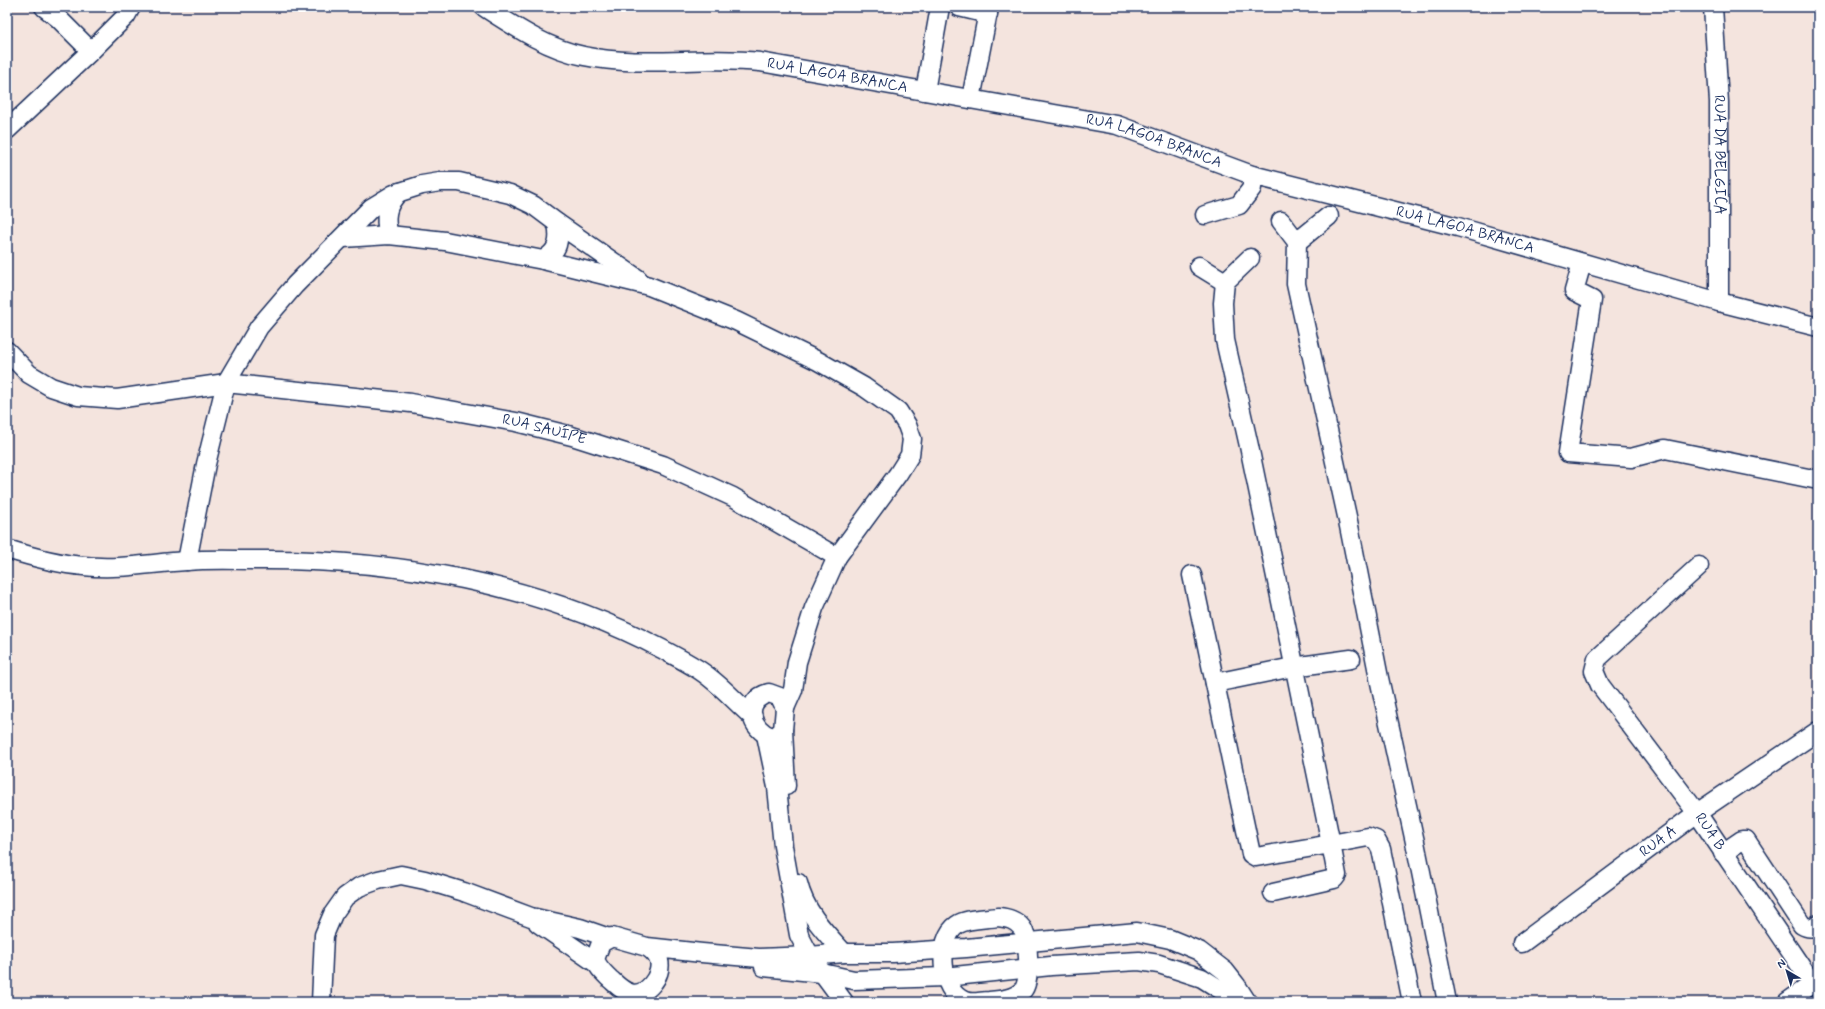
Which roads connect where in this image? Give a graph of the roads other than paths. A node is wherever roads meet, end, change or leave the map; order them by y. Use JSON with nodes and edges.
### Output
{"nodes":[{"id":1,"x":44,"y":7,"type":"edge"},
{"id":2,"x":131,"y":7,"type":"edge"},
{"id":3,"x":484,"y":7,"type":"edge"},
{"id":4,"x":940,"y":7,"type":"edge"},
{"id":5,"x":959,"y":7,"type":"edge"},
{"id":6,"x":1713,"y":7,"type":"edge"},
{"id":7,"x":988,"y":10,"type":"edge"},
{"id":8,"x":91,"y":51,"type":"junction"},
{"id":9,"x":925,"y":91,"type":"junction"},
{"id":10,"x":971,"y":99,"type":"junction"},
{"id":11,"x":7,"y":130,"type":"edge"},
{"id":12,"x":1252,"y":175,"type":"junction"},
{"id":13,"x":400,"y":192,"type":"junction"},
{"id":14,"x":1205,"y":214,"type":"dead end"},
{"id":15,"x":1329,"y":216,"type":"dead end"},
{"id":16,"x":1281,"y":221,"type":"dead end"},
{"id":17,"x":557,"y":224,"type":"junction"},
{"id":18,"x":389,"y":235,"type":"junction"},
{"id":19,"x":344,"y":238,"type":"junction"},
{"id":20,"x":1297,"y":242,"type":"junction"},
{"id":21,"x":1250,"y":258,"type":"dead end"},
{"id":22,"x":543,"y":260,"type":"junction"},
{"id":23,"x":1582,"y":263,"type":"junction"},
{"id":24,"x":1199,"y":266,"type":"dead end"},
{"id":25,"x":1225,"y":282,"type":"junction"},
{"id":26,"x":649,"y":286,"type":"junction"},
{"id":27,"x":1719,"y":302,"type":"junction"},
{"id":28,"x":1818,"y":327,"type":"edge"},
{"id":29,"x":7,"y":351,"type":"edge"},
{"id":30,"x":226,"y":383,"type":"junction"},
{"id":31,"x":1818,"y":480,"type":"edge"},
{"id":32,"x":7,"y":550,"type":"edge"},
{"id":33,"x":837,"y":557,"type":"junction"},
{"id":34,"x":187,"y":561,"type":"junction"},
{"id":35,"x":1699,"y":566,"type":"dead end"},
{"id":36,"x":1192,"y":575,"type":"dead end"},
{"id":37,"x":1351,"y":659,"type":"dead end"},
{"id":38,"x":797,"y":662,"type":"junction"},
{"id":39,"x":1293,"y":667,"type":"junction"},
{"id":40,"x":1215,"y":683,"type":"junction"},
{"id":41,"x":718,"y":684,"type":"junction"},
{"id":42,"x":763,"y":695,"type":"junction"},
{"id":43,"x":785,"y":708,"type":"junction"},
{"id":44,"x":753,"y":717,"type":"junction"},
{"id":45,"x":783,"y":730,"type":"junction"},
{"id":46,"x":1818,"y":731,"type":"edge"},
{"id":47,"x":766,"y":735,"type":"junction"},
{"id":48,"x":1696,"y":814,"type":"junction"},
{"id":49,"x":1331,"y":844,"type":"junction"},
{"id":50,"x":1723,"y":853,"type":"junction"},
{"id":51,"x":1273,"y":893,"type":"dead end"},
{"id":52,"x":531,"y":918,"type":"junction"},
{"id":53,"x":1818,"y":924,"type":"edge"},
{"id":54,"x":609,"y":938,"type":"junction"},
{"id":55,"x":1026,"y":942,"type":"junction"},
{"id":56,"x":1522,"y":943,"type":"dead end"},
{"id":57,"x":647,"y":946,"type":"junction"},
{"id":58,"x":943,"y":950,"type":"junction"},
{"id":59,"x":844,"y":953,"type":"junction"},
{"id":60,"x":810,"y":956,"type":"junction"},
{"id":61,"x":734,"y":960,"type":"junction"},
{"id":62,"x":596,"y":963,"type":"junction"},
{"id":63,"x":1028,"y":968,"type":"junction"},
{"id":64,"x":822,"y":973,"type":"junction"},
{"id":65,"x":945,"y":977,"type":"junction"},
{"id":66,"x":655,"y":978,"type":"junction"},
{"id":67,"x":854,"y":980,"type":"junction"},
{"id":68,"x":1815,"y":982,"type":"edge"},
{"id":69,"x":632,"y":998,"type":"edge"},
{"id":70,"x":321,"y":1002,"type":"edge"},
{"id":71,"x":652,"y":1002,"type":"edge"},
{"id":72,"x":844,"y":1002,"type":"edge"},
{"id":73,"x":850,"y":1002,"type":"edge"},
{"id":74,"x":1240,"y":1002,"type":"edge"},
{"id":75,"x":1247,"y":1002,"type":"edge"},
{"id":76,"x":1412,"y":1002,"type":"edge"},
{"id":77,"x":1446,"y":1002,"type":"edge"},
{"id":78,"x":1787,"y":1002,"type":"edge"}],
"edges":[{"from":1,"to":8,"type":"street"},
{"from":2,"to":8,"type":"street"},
{"from":3,"to":9,"type":"street","name":"RUA LAGOA BRANCA"},
{"from":4,"to":9,"type":"street"},
{"from":5,"to":7,"type":"street"},
{"from":6,"to":27,"type":"street","name":"RUA DA BELGICA"},
{"from":7,"to":10,"type":"street"},
{"from":8,"to":11,"type":"street"},
{"from":9,"to":10,"type":"street","name":"RUA LAGOA BRANCA"},
{"from":10,"to":12,"type":"street","name":"RUA LAGOA BRANCA"},
{"from":12,"to":14,"type":"street"},
{"from":12,"to":23,"type":"street","name":"RUA LAGOA BRANCA"},
{"from":13,"to":17,"type":"street"},
{"from":13,"to":18,"type":"street"},
{"from":13,"to":19,"type":"street"},
{"from":15,"to":20,"type":"street"},
{"from":16,"to":20,"type":"street"},
{"from":17,"to":22,"type":"street"},
{"from":17,"to":26,"type":"street"},
{"from":18,"to":19,"type":"street"},
{"from":18,"to":22,"type":"street"},
{"from":19,"to":30,"type":"street"},
{"from":20,"to":77,"type":"street"},
{"from":21,"to":25,"type":"street"},
{"from":22,"to":26,"type":"street"},
{"from":23,"to":27,"type":"street","name":"RUA LAGOA BRANCA"},
{"from":23,"to":31,"type":"street"},
{"from":24,"to":25,"type":"street"},
{"from":25,"to":39,"type":"street"},
{"from":26,"to":33,"type":"street"},
{"from":27,"to":28,"type":"street","name":"RUA LAGOA BRANCA"},
{"from":29,"to":30,"type":"street","name":"RUA SAUÍPE"},
{"from":30,"to":33,"type":"street","name":"RUA SAUÍPE"},
{"from":30,"to":34,"type":"street"},
{"from":32,"to":34,"type":"street"},
{"from":33,"to":38,"type":"street"},
{"from":34,"to":41,"type":"street"},
{"from":35,"to":48,"type":"street","name":"RUA B"},
{"from":36,"to":40,"type":"street"},
{"from":37,"to":39,"type":"street"},
{"from":38,"to":42,"type":"street"},
{"from":38,"to":43,"type":"street"},
{"from":39,"to":40,"type":"street"},
{"from":39,"to":49,"type":"street"},
{"from":40,"to":49,"type":"street"},
{"from":41,"to":42,"type":"street"},
{"from":41,"to":44,"type":"street"},
{"from":42,"to":43,"type":"street"},
{"from":42,"to":44,"type":"street"},
{"from":43,"to":45,"type":"street"},
{"from":44,"to":47,"type":"street"},
{"from":45,"to":47,"type":"street"},
{"from":45,"to":59,"type":"street"},
{"from":46,"to":48,"type":"street","name":"RUA A"},
{"from":47,"to":60,"type":"street"},
{"from":48,"to":50,"type":"street","name":"RUA B"},
{"from":48,"to":56,"type":"street","name":"RUA A"},
{"from":49,"to":51,"type":"street"},
{"from":49,"to":76,"type":"street"},
{"from":50,"to":53,"type":"street"},
{"from":50,"to":68,"type":"street","name":"RUA B"},
{"from":52,"to":54,"type":"street"},
{"from":52,"to":62,"type":"street"},
{"from":52,"to":70,"type":"street"},
{"from":54,"to":57,"type":"street"},
{"from":54,"to":62,"type":"street"},
{"from":55,"to":58,"type":"street"},
{"from":55,"to":58,"type":"street"},
{"from":55,"to":63,"type":"street"},
{"from":55,"to":75,"type":"street"},
{"from":57,"to":61,"type":"street"},
{"from":57,"to":66,"type":"street"},
{"from":58,"to":59,"type":"street"},
{"from":58,"to":65,"type":"street"},
{"from":59,"to":60,"type":"street"},
{"from":60,"to":61,"type":"street"},
{"from":60,"to":64,"type":"street"},
{"from":61,"to":64,"type":"street"},
{"from":61,"to":66,"type":"street"},
{"from":62,"to":69,"type":"street"},
{"from":63,"to":65,"type":"street"},
{"from":63,"to":65,"type":"street"},
{"from":63,"to":74,"type":"street"},
{"from":64,"to":67,"type":"street"},
{"from":64,"to":72,"type":"street"},
{"from":65,"to":67,"type":"street"},
{"from":66,"to":69,"type":"street"},
{"from":66,"to":71,"type":"street"},
{"from":67,"to":73,"type":"street"},
{"from":68,"to":78,"type":"street"}]}
